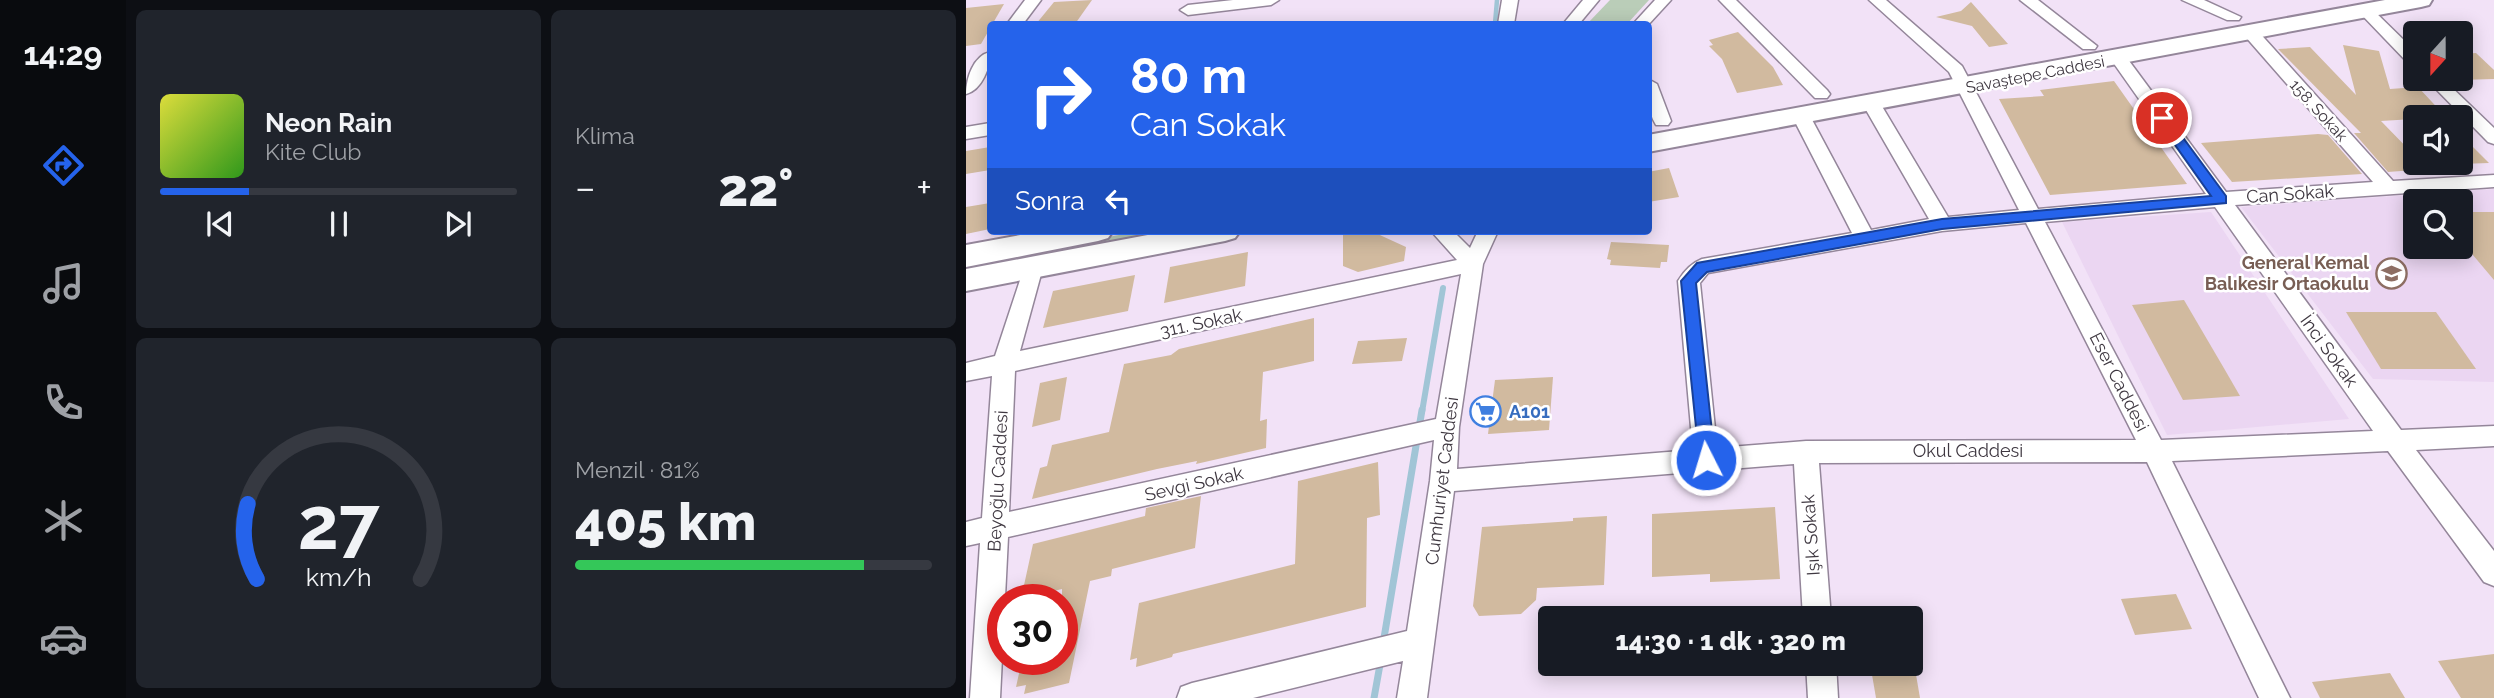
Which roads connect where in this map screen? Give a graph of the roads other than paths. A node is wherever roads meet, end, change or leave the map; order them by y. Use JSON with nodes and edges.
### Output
{"nodes":[{"id":1,"x":1033,"y":0,"type":"edge"},
{"id":2,"x":1270,"y":0,"type":"edge"},
{"id":3,"x":1510,"y":0,"type":"edge"},
{"id":4,"x":1591,"y":0,"type":"edge"},
{"id":5,"x":1663,"y":0,"type":"edge"},
{"id":6,"x":1727,"y":0,"type":"edge"},
{"id":7,"x":1877,"y":0,"type":"edge"},
{"id":8,"x":2028,"y":0,"type":"edge"},
{"id":9,"x":2190,"y":0,"type":"edge"},
{"id":10,"x":2325,"y":0,"type":"edge"},
{"id":11,"x":2421,"y":0,"type":"edge"},
{"id":12,"x":2365,"y":10,"type":"junction"},
{"id":13,"x":1187,"y":12,"type":"edge"},
{"id":14,"x":1016,"y":21,"type":"edge"},
{"id":15,"x":1506,"y":21,"type":"edge"},
{"id":16,"x":1574,"y":21,"type":"edge"},
{"id":17,"x":1643,"y":21,"type":"edge"},
{"id":18,"x":2241,"y":25,"type":"junction"},
{"id":19,"x":2089,"y":46,"type":"junction"},
{"id":20,"x":2403,"y":48,"type":"edge"},
{"id":21,"x":2118,"y":58,"type":"junction"},
{"id":22,"x":987,"y":60,"type":"edge"},
{"id":23,"x":1961,"y":78,"type":"junction"},
{"id":24,"x":969,"y":81,"type":"edge"},
{"id":25,"x":2446,"y":91,"type":"edge"},
{"id":26,"x":1821,"y":94,"type":"junction"},
{"id":27,"x":1871,"y":103,"type":"junction"},
{"id":28,"x":1801,"y":116,"type":"junction"},
{"id":29,"x":1655,"y":123,"type":"edge"},
{"id":30,"x":987,"y":130,"type":"edge"},
{"id":31,"x":966,"y":133,"type":"edge"},
{"id":32,"x":2494,"y":138,"type":"edge"},
{"id":33,"x":1652,"y":143,"type":"edge"},
{"id":34,"x":2494,"y":181,"type":"edge"},
{"id":35,"x":2389,"y":188,"type":"junction"},
{"id":36,"x":2221,"y":200,"type":"junction"},
{"id":37,"x":2034,"y":216,"type":"junction"},
{"id":38,"x":1942,"y":224,"type":"junction"},
{"id":39,"x":1071,"y":235,"type":"edge"},
{"id":40,"x":1204,"y":235,"type":"edge"},
{"id":41,"x":1445,"y":235,"type":"edge"},
{"id":42,"x":1486,"y":235,"type":"edge"},
{"id":43,"x":1864,"y":236,"type":"junction"},
{"id":44,"x":966,"y":256,"type":"edge"},
{"id":45,"x":1472,"y":264,"type":"junction"},
{"id":46,"x":1033,"y":267,"type":"junction"},
{"id":47,"x":966,"y":280,"type":"edge"},
{"id":48,"x":1004,"y":366,"type":"junction"},
{"id":49,"x":966,"y":372,"type":"edge"},
{"id":50,"x":1447,"y":427,"type":"junction"},
{"id":51,"x":2494,"y":436,"type":"edge"},
{"id":52,"x":2394,"y":440,"type":"junction"},
{"id":53,"x":2154,"y":451,"type":"junction"},
{"id":54,"x":1806,"y":452,"type":"junction"},
{"id":55,"x":1706,"y":460,"type":"junction"},
{"id":56,"x":1443,"y":481,"type":"junction"},
{"id":57,"x":996,"y":528,"type":"junction"},
{"id":58,"x":966,"y":534,"type":"edge"},
{"id":59,"x":2494,"y":573,"type":"edge"},
{"id":60,"x":1816,"y":606,"type":"edge"},
{"id":61,"x":1422,"y":642,"type":"junction"},
{"id":62,"x":1822,"y":676,"type":"edge"},
{"id":63,"x":985,"y":698,"type":"edge"},
{"id":64,"x":1192,"y":698,"type":"edge"},
{"id":65,"x":1412,"y":698,"type":"edge"},
{"id":66,"x":1823,"y":698,"type":"edge"},
{"id":67,"x":2275,"y":698,"type":"edge"}],
"edges":[{"from":1,"to":14,"type":"street"},
{"from":2,"to":13,"type":"street"},
{"from":3,"to":15,"type":"street"},
{"from":4,"to":16,"type":"street"},
{"from":5,"to":17,"type":"street"},
{"from":6,"to":26,"type":"street"},
{"from":7,"to":23,"type":"street"},
{"from":8,"to":19,"type":"street"},
{"from":9,"to":18,"type":"street"},
{"from":10,"to":18,"type":"main road","name":"Savaştepe Caddesi"},
{"from":11,"to":12,"type":"main road","name":"Savaştepe Caddesi"},
{"from":12,"to":18,"type":"main road","name":"Savaştepe Caddesi"},
{"from":12,"to":20,"type":"street"},
{"from":18,"to":19,"type":"main road","name":"Savaştepe Caddesi"},
{"from":18,"to":21,"type":"main road","name":"Savaştepe Caddesi"},
{"from":18,"to":35,"type":"street","name":"158. Sokak"},
{"from":19,"to":23,"type":"main road","name":"Savaştepe Caddesi"},
{"from":21,"to":23,"type":"main road","name":"Savaştepe Caddesi"},
{"from":21,"to":36,"type":"street","name":"İnci Sokak"},
{"from":22,"to":24,"type":"street"},
{"from":23,"to":26,"type":"main road","name":"Savaştepe Caddesi"},
{"from":23,"to":27,"type":"main road","name":"Savaştepe Caddesi"},
{"from":23,"to":37,"type":"street","name":"Eser Caddesi"},
{"from":25,"to":32,"type":"street"},
{"from":26,"to":29,"type":"main road","name":"Savaştepe Caddesi"},
{"from":27,"to":28,"type":"main road","name":"Savaştepe Caddesi"},
{"from":27,"to":38,"type":"street"},
{"from":28,"to":33,"type":"main road","name":"Savaştepe Caddesi"},
{"from":28,"to":43,"type":"street"},
{"from":30,"to":31,"type":"street"},
{"from":34,"to":35,"type":"street","name":"Can Sokak"},
{"from":35,"to":36,"type":"street","name":"Can Sokak"},
{"from":36,"to":37,"type":"street","name":"Can Sokak"},
{"from":36,"to":52,"type":"street","name":"İnci Sokak"},
{"from":37,"to":38,"type":"street","name":"Can Sokak"},
{"from":37,"to":53,"type":"street","name":"Eser Caddesi"},
{"from":38,"to":43,"type":"street","name":"Can Sokak"},
{"from":39,"to":44,"type":"main road"},
{"from":40,"to":46,"type":"main road"},
{"from":41,"to":45,"type":"street"},
{"from":42,"to":45,"type":"street"},
{"from":43,"to":55,"type":"street","name":"Can Sokak"},
{"from":45,"to":48,"type":"street","name":"311. Sokak"},
{"from":45,"to":50,"type":"street","name":"Cumhuriyet Caddesi"},
{"from":46,"to":47,"type":"main road"},
{"from":46,"to":48,"type":"street","name":"Beyoğlu Caddesi"},
{"from":48,"to":49,"type":"street","name":"311. Sokak"},
{"from":48,"to":57,"type":"street","name":"Beyoğlu Caddesi"},
{"from":50,"to":56,"type":"street","name":"Cumhuriyet Caddesi"},
{"from":50,"to":57,"type":"street","name":"Sevgi Sokak"},
{"from":51,"to":52,"type":"street","name":"Okul Caddesi"},
{"from":52,"to":53,"type":"street","name":"Okul Caddesi"},
{"from":52,"to":59,"type":"street","name":"İnci Sokak"},
{"from":53,"to":54,"type":"street","name":"Okul Caddesi"},
{"from":53,"to":67,"type":"street","name":"Eser Caddesi"},
{"from":54,"to":55,"type":"street","name":"Okul Caddesi"},
{"from":54,"to":60,"type":"street","name":"Işık Sokak"},
{"from":55,"to":56,"type":"street","name":"Okul Caddesi"},
{"from":56,"to":61,"type":"street","name":"Cumhuriyet Caddesi"},
{"from":57,"to":58,"type":"street","name":"Sevgi Sokak"},
{"from":57,"to":63,"type":"street","name":"Beyoğlu Caddesi"},
{"from":61,"to":64,"type":"street"},
{"from":61,"to":65,"type":"street","name":"Cumhuriyet Caddesi"},
{"from":62,"to":66,"type":"street"}]}
